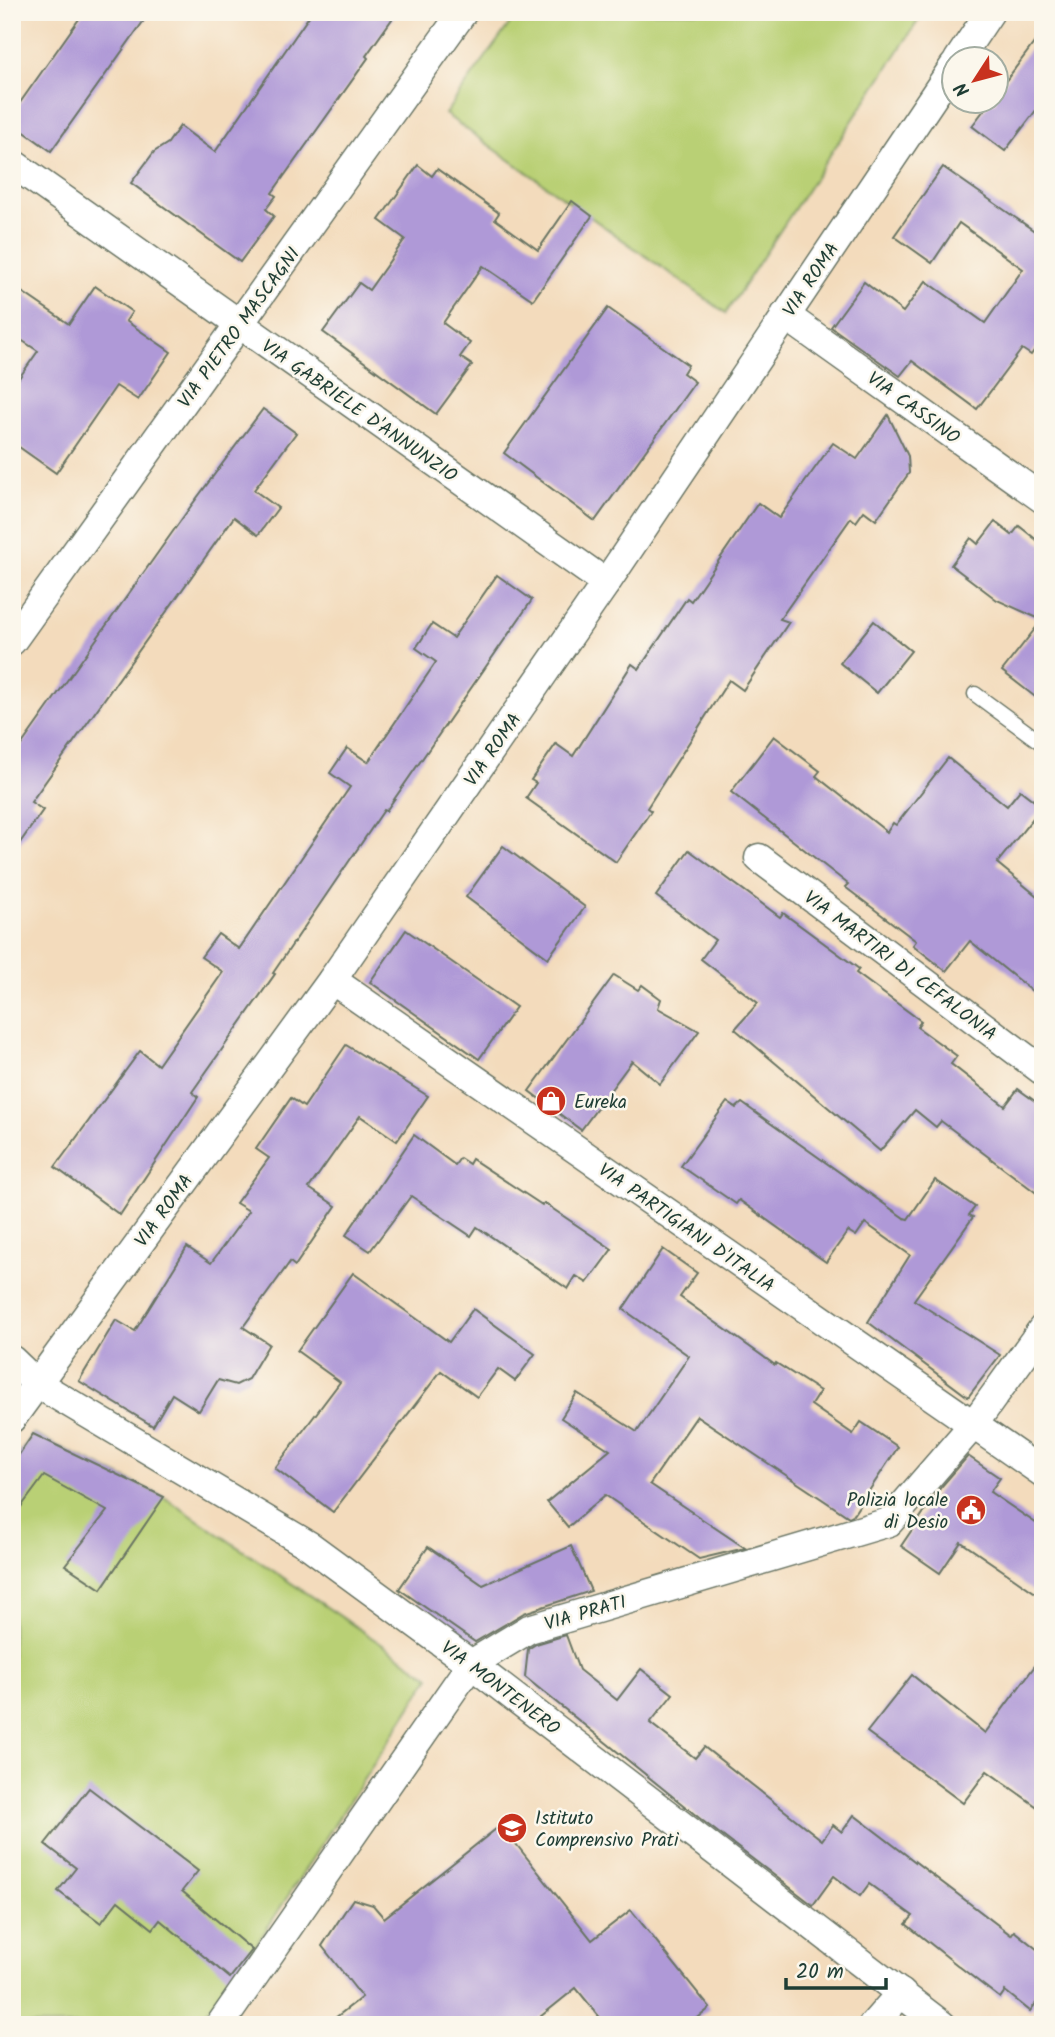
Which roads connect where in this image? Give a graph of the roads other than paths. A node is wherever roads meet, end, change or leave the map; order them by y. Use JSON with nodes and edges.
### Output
{"nodes":[{"id":1,"x":463,"y":12,"type":"edge"},
{"id":2,"x":990,"y":12,"type":"edge"},
{"id":3,"x":967,"y":46,"type":"edge"},
{"id":4,"x":940,"y":87,"type":"edge"},
{"id":5,"x":12,"y":163,"type":"edge"},
{"id":6,"x":785,"y":315,"type":"junction"},
{"id":7,"x":239,"y":326,"type":"junction"},
{"id":8,"x":1043,"y":499,"type":"edge"},
{"id":9,"x":606,"y":583,"type":"junction"},
{"id":10,"x":12,"y":641,"type":"edge"},
{"id":11,"x":975,"y":694,"type":"dead end"},
{"id":12,"x":1043,"y":744,"type":"edge"},
{"id":13,"x":758,"y":858,"type":"dead end"},
{"id":14,"x":332,"y":980,"type":"junction"},
{"id":15,"x":1043,"y":1071,"type":"edge"},
{"id":16,"x":1043,"y":1328,"type":"edge"},
{"id":17,"x":12,"y":1360,"type":"edge"},
{"id":18,"x":37,"y":1383,"type":"junction"},
{"id":19,"x":12,"y":1418,"type":"edge"},
{"id":20,"x":973,"y":1425,"type":"junction"},
{"id":21,"x":1043,"y":1473,"type":"edge"},
{"id":22,"x":471,"y":1664,"type":"junction"},
{"id":23,"x":901,"y":1993,"type":"junction"},
{"id":24,"x":220,"y":2025,"type":"edge"},
{"id":25,"x":873,"y":2025,"type":"edge"},
{"id":26,"x":942,"y":2025,"type":"edge"}],
"edges":[{"from":1,"to":7,"type":"street","name":"VIA PIETRO MASCAGNI"},
{"from":2,"to":3,"type":"street"},
{"from":4,"to":6,"type":"street","name":"VIA ROMA"},
{"from":5,"to":7,"type":"street","name":"VIA GABRIELE D'ANNUNZIO"},
{"from":6,"to":8,"type":"street","name":"VIA CASSINO"},
{"from":6,"to":9,"type":"street","name":"VIA ROMA"},
{"from":7,"to":9,"type":"street","name":"VIA GABRIELE D'ANNUNZIO"},
{"from":7,"to":10,"type":"street","name":"VIA PIETRO MASCAGNI"},
{"from":9,"to":14,"type":"street","name":"VIA ROMA"},
{"from":11,"to":12,"type":"lane"},
{"from":13,"to":15,"type":"street","name":"VIA MARTIRI DI CEFALONIA"},
{"from":14,"to":18,"type":"street","name":"VIA ROMA"},
{"from":14,"to":20,"type":"street","name":"VIA PARTIGIANI D'ITALIA"},
{"from":16,"to":20,"type":"street","name":"VIA PRATI"},
{"from":17,"to":18,"type":"street","name":"VIA MONTENERO"},
{"from":18,"to":19,"type":"street","name":"VIA ROMA"},
{"from":18,"to":22,"type":"street","name":"VIA MONTENERO"},
{"from":20,"to":21,"type":"street","name":"VIA PARTIGIANI D'ITALIA"},
{"from":20,"to":22,"type":"street","name":"VIA PRATI"},
{"from":22,"to":23,"type":"street","name":"VIA MONTENERO"},
{"from":22,"to":24,"type":"street","name":"VIA PRATI"},
{"from":23,"to":25,"type":"street"},
{"from":23,"to":26,"type":"street","name":"VIA MONTENERO"}]}
